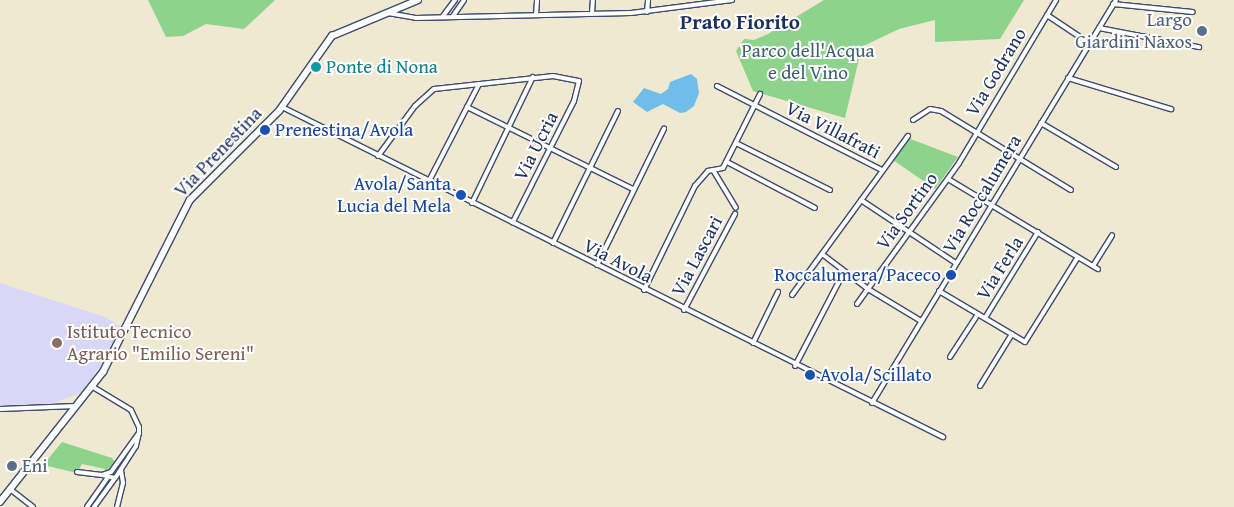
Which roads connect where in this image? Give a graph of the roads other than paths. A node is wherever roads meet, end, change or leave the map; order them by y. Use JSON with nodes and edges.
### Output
{"nodes":[{"id":1,"x":418,"y":0,"type":"edge"},
{"id":2,"x":455,"y":0,"type":"edge"},
{"id":3,"x":464,"y":0,"type":"edge"},
{"id":4,"x":538,"y":0,"type":"edge"},
{"id":5,"x":593,"y":0,"type":"edge"},
{"id":6,"x":648,"y":0,"type":"edge"},
{"id":7,"x":703,"y":0,"type":"edge"},
{"id":8,"x":732,"y":0,"type":"edge"},
{"id":9,"x":1056,"y":0,"type":"edge"},
{"id":10,"x":1114,"y":2,"type":"edge"},
{"id":11,"x":703,"y":5,"type":"junction"},
{"id":12,"x":646,"y":12,"type":"junction"},
{"id":13,"x":1193,"y":12,"type":"dead end"},
{"id":14,"x":388,"y":13,"type":"junction"},
{"id":15,"x":592,"y":13,"type":"junction"},
{"id":16,"x":536,"y":15,"type":"junction"},
{"id":17,"x":1047,"y":15,"type":"junction"},
{"id":18,"x":443,"y":16,"type":"junction"},
{"id":19,"x":453,"y":16,"type":"junction"},
{"id":20,"x":1099,"y":28,"type":"junction"},
{"id":21,"x":1089,"y":43,"type":"junction"},
{"id":22,"x":1199,"y":46,"type":"dead end"},
{"id":23,"x":533,"y":77,"type":"junction"},
{"id":24,"x":1068,"y":78,"type":"junction"},
{"id":25,"x":479,"y":84,"type":"junction"},
{"id":26,"x":717,"y":86,"type":"dead end"},
{"id":27,"x":760,"y":94,"type":"dead end"},
{"id":28,"x":755,"y":105,"type":"junction"},
{"id":29,"x":282,"y":107,"type":"junction"},
{"id":30,"x":467,"y":107,"type":"junction"},
{"id":31,"x":1171,"y":109,"type":"dead end"},
{"id":32,"x":618,"y":111,"type":"dead end"},
{"id":33,"x":913,"y":120,"type":"dead end"},
{"id":34,"x":1041,"y":124,"type":"junction"},
{"id":35,"x":509,"y":127,"type":"junction"},
{"id":36,"x":664,"y":129,"type":"dead end"},
{"id":37,"x":976,"y":132,"type":"junction"},
{"id":38,"x":908,"y":136,"type":"dead end"},
{"id":39,"x":736,"y":143,"type":"junction"},
{"id":40,"x":550,"y":147,"type":"junction"},
{"id":41,"x":378,"y":156,"type":"junction"},
{"id":42,"x":1020,"y":158,"type":"junction"},
{"id":43,"x":727,"y":162,"type":"junction"},
{"id":44,"x":1116,"y":167,"type":"dead end"},
{"id":45,"x":590,"y":168,"type":"junction"},
{"id":46,"x":713,"y":170,"type":"junction"},
{"id":47,"x":882,"y":170,"type":"junction"},
{"id":48,"x":948,"y":179,"type":"junction"},
{"id":49,"x":429,"y":181,"type":"junction"},
{"id":50,"x":634,"y":189,"type":"junction"},
{"id":51,"x":830,"y":190,"type":"dead end"},
{"id":52,"x":1071,"y":190,"type":"dead end"},
{"id":53,"x":861,"y":200,"type":"junction"},
{"id":54,"x":472,"y":202,"type":"junction"},
{"id":55,"x":992,"y":204,"type":"junction"},
{"id":56,"x":736,"y":208,"type":"dead end"},
{"id":57,"x":815,"y":208,"type":"dead end"},
{"id":58,"x":735,"y":214,"type":"dead end"},
{"id":59,"x":513,"y":222,"type":"junction"},
{"id":60,"x":1038,"y":232,"type":"junction"},
{"id":61,"x":908,"y":233,"type":"junction"},
{"id":62,"x":1112,"y":236,"type":"dead end"},
{"id":63,"x":553,"y":243,"type":"junction"},
{"id":64,"x":822,"y":254,"type":"junction"},
{"id":65,"x":1078,"y":257,"type":"junction"},
{"id":66,"x":956,"y":263,"type":"junction"},
{"id":67,"x":597,"y":265,"type":"junction"},
{"id":68,"x":1093,"y":266,"type":"junction"},
{"id":69,"x":1098,"y":269,"type":"dead end"},
{"id":70,"x":844,"y":272,"type":"junction"},
{"id":71,"x":644,"y":290,"type":"junction"},
{"id":72,"x":868,"y":290,"type":"junction"},
{"id":73,"x":939,"y":291,"type":"junction"},
{"id":74,"x":778,"y":292,"type":"dead end"},
{"id":75,"x":792,"y":295,"type":"dead end"},
{"id":76,"x":857,"y":304,"type":"dead end"},
{"id":77,"x":684,"y":310,"type":"junction"},
{"id":78,"x":978,"y":314,"type":"junction"},
{"id":79,"x":985,"y":318,"type":"junction"},
{"id":80,"x":921,"y":321,"type":"junction"},
{"id":81,"x":1012,"y":334,"type":"junction"},
{"id":82,"x":753,"y":344,"type":"junction"},
{"id":83,"x":950,"y":357,"type":"dead end"},
{"id":84,"x":795,"y":366,"type":"junction"},
{"id":85,"x":980,"y":386,"type":"dead end"},
{"id":86,"x":93,"y":387,"type":"junction"},
{"id":87,"x":872,"y":403,"type":"junction"},
{"id":88,"x":79,"y":406,"type":"junction"},
{"id":89,"x":0,"y":409,"type":"edge"},
{"id":90,"x":139,"y":433,"type":"junction"},
{"id":91,"x":943,"y":437,"type":"dead end"},
{"id":92,"x":115,"y":466,"type":"junction"},
{"id":93,"x":121,"y":470,"type":"junction"},
{"id":94,"x":77,"y":472,"type":"dead end"},
{"id":95,"x":111,"y":472,"type":"junction"},
{"id":96,"x":102,"y":475,"type":"junction"},
{"id":97,"x":107,"y":478,"type":"junction"},
{"id":98,"x":115,"y":478,"type":"junction"},
{"id":99,"x":123,"y":483,"type":"junction"},
{"id":100,"x":10,"y":489,"type":"junction"},
{"id":101,"x":98,"y":491,"type":"junction"},
{"id":102,"x":102,"y":495,"type":"junction"},
{"id":103,"x":0,"y":502,"type":"edge"},
{"id":104,"x":34,"y":507,"type":"edge"},
{"id":105,"x":86,"y":507,"type":"edge"},
{"id":106,"x":94,"y":507,"type":"edge"},
{"id":107,"x":117,"y":507,"type":"edge"}],
"edges":[{"from":1,"to":14,"type":"main road","name":"Via Prenestina"},
{"from":2,"to":18,"type":"street"},
{"from":3,"to":19,"type":"street"},
{"from":4,"to":16,"type":"street"},
{"from":5,"to":15,"type":"street"},
{"from":6,"to":12,"type":"street"},
{"from":7,"to":11,"type":"street"},
{"from":8,"to":11,"type":"street"},
{"from":9,"to":17,"type":"street","name":"Via Godrano"},
{"from":10,"to":13,"type":"street"},
{"from":10,"to":20,"type":"street","name":"Via Roccalumera"},
{"from":11,"to":12,"type":"street"},
{"from":12,"to":15,"type":"street"},
{"from":14,"to":18,"type":"street"},
{"from":14,"to":29,"type":"main road","name":"Via Prenestina"},
{"from":15,"to":16,"type":"street"},
{"from":16,"to":19,"type":"street"},
{"from":17,"to":21,"type":"street"},
{"from":17,"to":37,"type":"street","name":"Via Godrano"},
{"from":18,"to":19,"type":"street"},
{"from":20,"to":21,"type":"street","name":"Via Roccalumera"},
{"from":20,"to":22,"type":"street"},
{"from":21,"to":24,"type":"street","name":"Via Roccalumera"},
{"from":23,"to":25,"type":"street"},
{"from":23,"to":35,"type":"street"},
{"from":23,"to":40,"type":"street","name":"Via Ucria"},
{"from":24,"to":31,"type":"street"},
{"from":24,"to":34,"type":"street","name":"Via Roccalumera"},
{"from":25,"to":30,"type":"street"},
{"from":25,"to":41,"type":"street"},
{"from":26,"to":28,"type":"street","name":"Via Villafrati"},
{"from":27,"to":28,"type":"street"},
{"from":28,"to":39,"type":"street"},
{"from":28,"to":47,"type":"street","name":"Via Villafrati"},
{"from":29,"to":41,"type":"street","name":"Via Avola"},
{"from":29,"to":86,"type":"main road","name":"Via Prenestina"},
{"from":30,"to":35,"type":"street"},
{"from":30,"to":49,"type":"street"},
{"from":32,"to":45,"type":"street"},
{"from":33,"to":37,"type":"street"},
{"from":34,"to":42,"type":"street","name":"Via Roccalumera"},
{"from":34,"to":44,"type":"street"},
{"from":35,"to":40,"type":"street"},
{"from":35,"to":54,"type":"street"},
{"from":36,"to":50,"type":"street"},
{"from":37,"to":42,"type":"street"},
{"from":37,"to":48,"type":"street","name":"Via Sortino"},
{"from":38,"to":47,"type":"street"},
{"from":39,"to":43,"type":"street"},
{"from":39,"to":51,"type":"street"},
{"from":40,"to":45,"type":"street"},
{"from":40,"to":59,"type":"street","name":"Via Ucria"},
{"from":41,"to":49,"type":"street","name":"Via Avola"},
{"from":42,"to":52,"type":"street"},
{"from":42,"to":55,"type":"street","name":"Via Roccalumera"},
{"from":43,"to":46,"type":"street"},
{"from":43,"to":57,"type":"street"},
{"from":45,"to":50,"type":"street"},
{"from":45,"to":63,"type":"street"},
{"from":46,"to":56,"type":"street","name":"Via Lascari"},
{"from":46,"to":71,"type":"street"},
{"from":47,"to":53,"type":"street"},
{"from":48,"to":55,"type":"street"},
{"from":48,"to":61,"type":"street","name":"Via Sortino"},
{"from":49,"to":54,"type":"street","name":"Via Avola"},
{"from":50,"to":67,"type":"street"},
{"from":53,"to":61,"type":"street"},
{"from":53,"to":64,"type":"street"},
{"from":54,"to":59,"type":"street","name":"Via Avola"},
{"from":55,"to":60,"type":"street"},
{"from":55,"to":66,"type":"street","name":"Via Roccalumera"},
{"from":58,"to":77,"type":"street","name":"Via Lascari"},
{"from":59,"to":63,"type":"street","name":"Via Avola"},
{"from":60,"to":65,"type":"street"},
{"from":60,"to":79,"type":"street","name":"Via Ferla"},
{"from":61,"to":66,"type":"street"},
{"from":61,"to":72,"type":"street","name":"Via Sortino"},
{"from":62,"to":68,"type":"street"},
{"from":63,"to":67,"type":"street","name":"Via Avola"},
{"from":64,"to":70,"type":"street"},
{"from":64,"to":75,"type":"street"},
{"from":65,"to":68,"type":"street"},
{"from":65,"to":81,"type":"street"},
{"from":66,"to":73,"type":"street","name":"Via Roccalumera"},
{"from":67,"to":71,"type":"street","name":"Via Avola"},
{"from":68,"to":69,"type":"street"},
{"from":70,"to":72,"type":"street"},
{"from":70,"to":84,"type":"street"},
{"from":71,"to":77,"type":"street","name":"Via Avola"},
{"from":72,"to":76,"type":"street","name":"Via Sortino"},
{"from":72,"to":80,"type":"street"},
{"from":73,"to":78,"type":"street"},
{"from":73,"to":80,"type":"street","name":"Via Roccalumera"},
{"from":74,"to":82,"type":"street"},
{"from":77,"to":82,"type":"street","name":"Via Avola"},
{"from":78,"to":79,"type":"street"},
{"from":78,"to":83,"type":"street"},
{"from":79,"to":81,"type":"street"},
{"from":80,"to":87,"type":"street","name":"Via Roccalumera"},
{"from":81,"to":85,"type":"street"},
{"from":82,"to":84,"type":"street","name":"Via Avola"},
{"from":84,"to":87,"type":"street","name":"Via Avola"},
{"from":86,"to":88,"type":"main road","name":"Via Prenestina"},
{"from":86,"to":90,"type":"street"},
{"from":87,"to":91,"type":"street","name":"Via Avola"},
{"from":88,"to":89,"type":"street"},
{"from":88,"to":100,"type":"main road","name":"Via Prenestina"},
{"from":90,"to":92,"type":"street"},
{"from":90,"to":93,"type":"street"},
{"from":92,"to":93,"type":"street"},
{"from":92,"to":95,"type":"street"},
{"from":93,"to":98,"type":"street"},
{"from":93,"to":99,"type":"street"},
{"from":94,"to":96,"type":"street"},
{"from":95,"to":96,"type":"street"},
{"from":95,"to":98,"type":"street"},
{"from":96,"to":97,"type":"street"},
{"from":97,"to":98,"type":"street"},
{"from":97,"to":101,"type":"street"},
{"from":98,"to":99,"type":"street"},
{"from":98,"to":102,"type":"street"},
{"from":99,"to":107,"type":"street"},
{"from":100,"to":103,"type":"main road","name":"Via Prenestina"},
{"from":100,"to":104,"type":"street"},
{"from":101,"to":102,"type":"street"},
{"from":101,"to":105,"type":"street"},
{"from":102,"to":106,"type":"street"}]}
